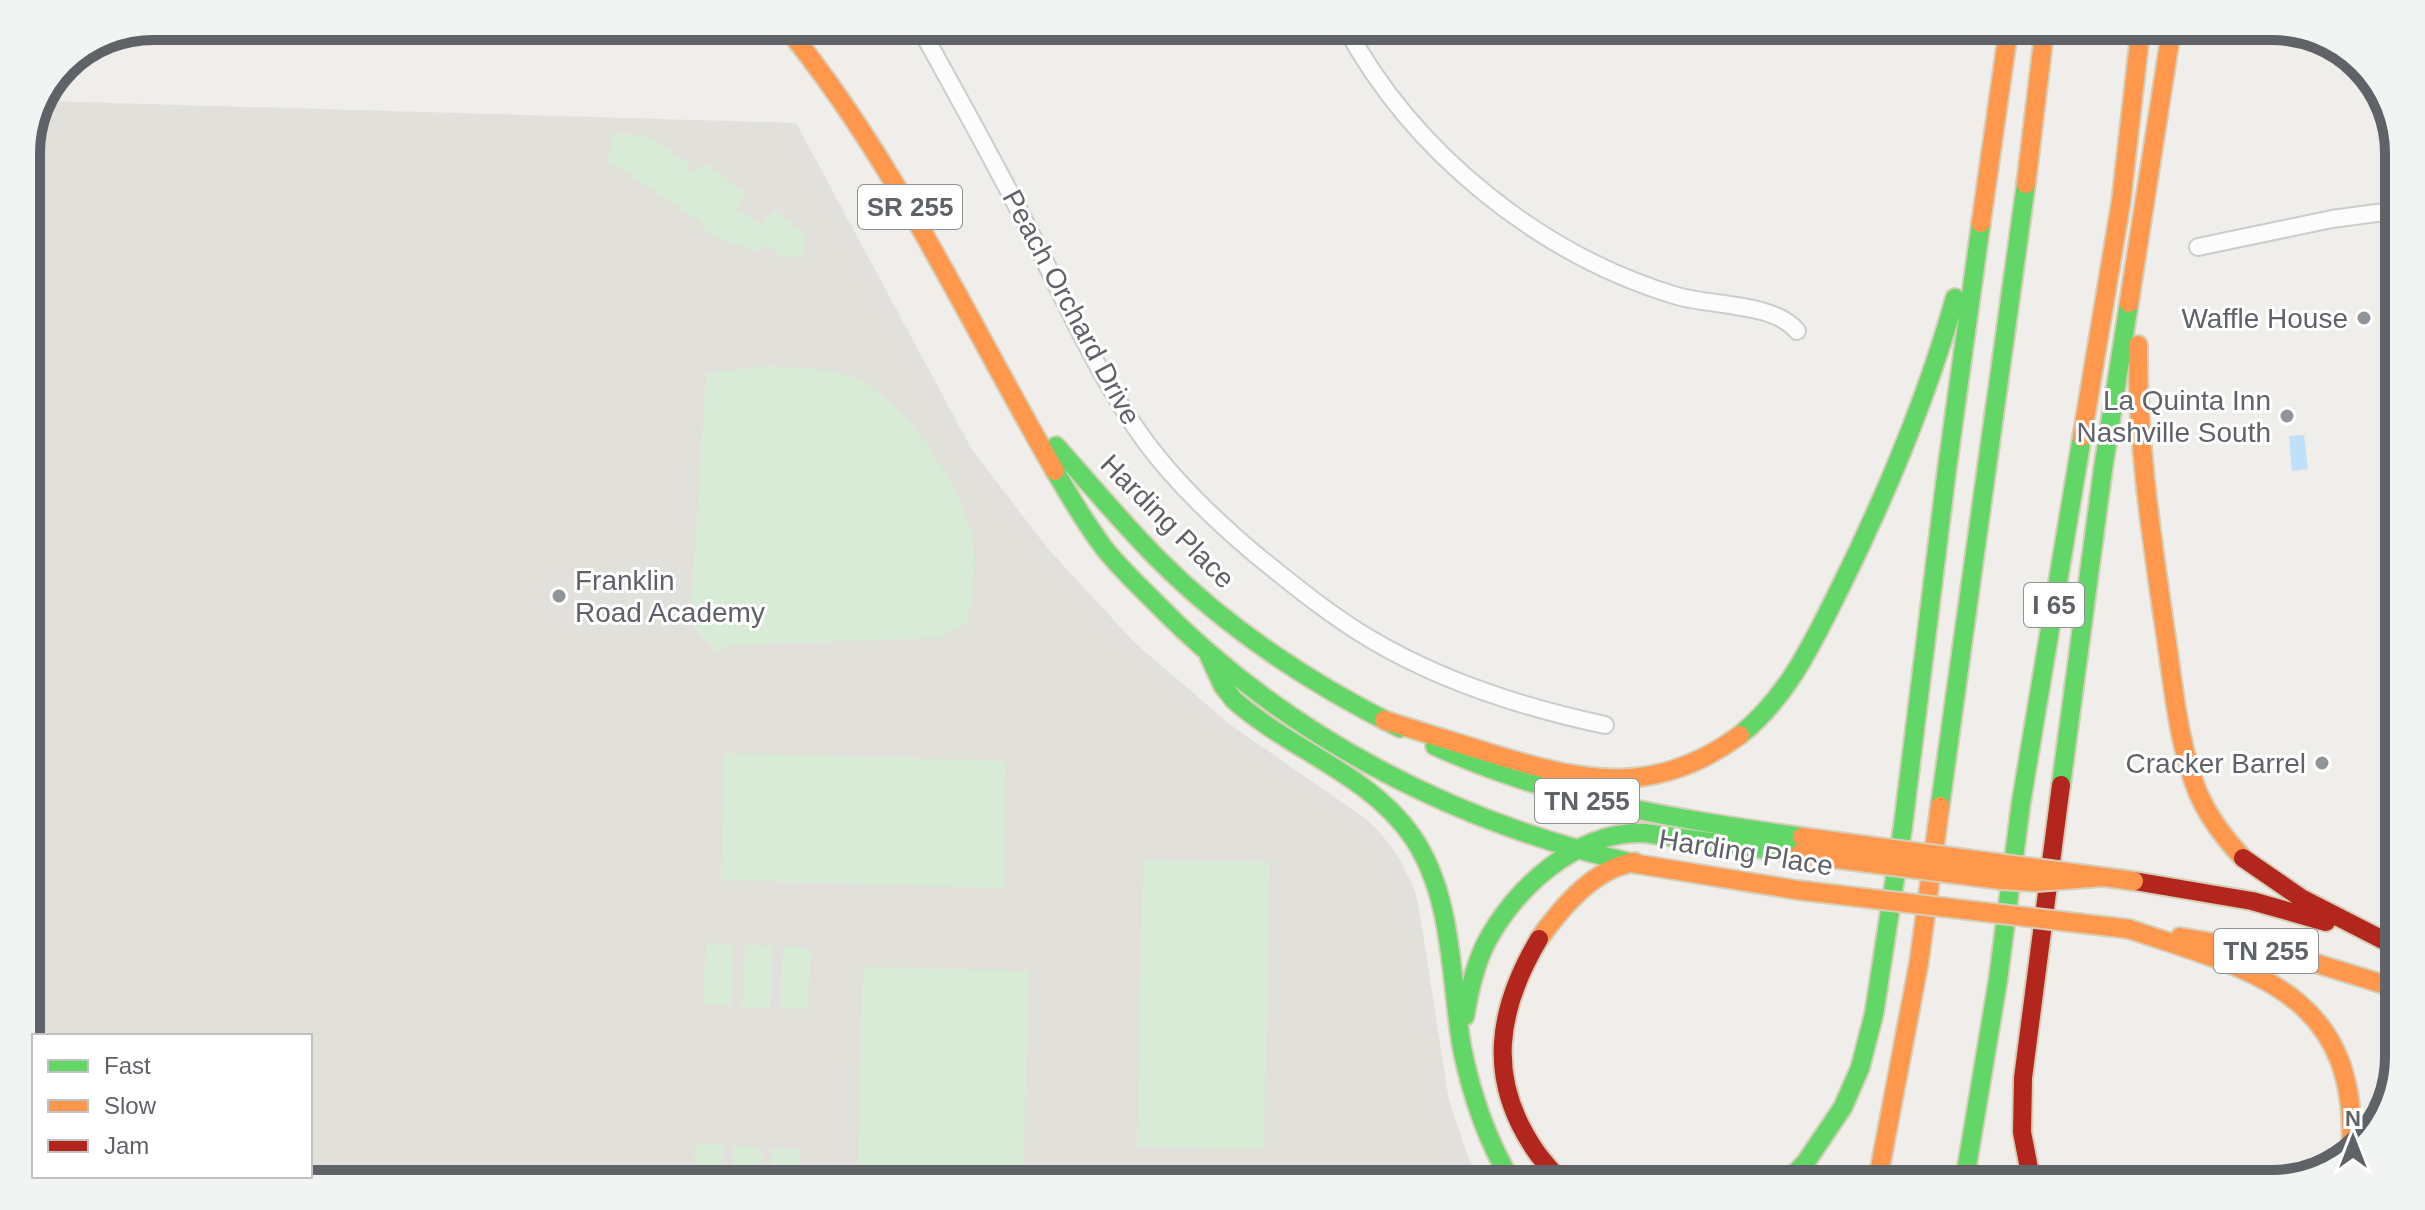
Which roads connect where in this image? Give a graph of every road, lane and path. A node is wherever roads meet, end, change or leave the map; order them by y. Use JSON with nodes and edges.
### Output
{"nodes":[{"id":1,"x":797,"y":40,"type":"edge"},
{"id":2,"x":927,"y":40,"type":"edge"},
{"id":3,"x":1353,"y":40,"type":"edge"},
{"id":4,"x":2007,"y":40,"type":"edge"},
{"id":5,"x":2043,"y":40,"type":"edge"},
{"id":6,"x":2139,"y":40,"type":"edge"},
{"id":7,"x":2170,"y":40,"type":"edge"},
{"id":8,"x":1992,"y":161,"type":"junction"},
{"id":9,"x":2143,"y":211,"type":"junction"},
{"id":10,"x":2385,"y":212,"type":"edge"},
{"id":11,"x":2198,"y":247,"type":"dead end"},
{"id":12,"x":1797,"y":331,"type":"dead end"},
{"id":13,"x":1016,"y":402,"type":"junction"},
{"id":14,"x":1209,"y":656,"type":"junction"},
{"id":15,"x":1384,"y":720,"type":"junction"},
{"id":16,"x":1605,"y":725,"type":"dead end"},
{"id":17,"x":1800,"y":846,"type":"junction"},
{"id":18,"x":1578,"y":850,"type":"junction"},
{"id":19,"x":1635,"y":862,"type":"junction"},
{"id":20,"x":2129,"y":929,"type":"junction"},
{"id":21,"x":2385,"y":940,"type":"edge"},
{"id":22,"x":2385,"y":941,"type":"edge"},
{"id":23,"x":2385,"y":985,"type":"edge"},
{"id":24,"x":1465,"y":1058,"type":"junction"},
{"id":25,"x":2351,"y":1138,"type":"edge"},
{"id":26,"x":1504,"y":1170,"type":"edge"},
{"id":27,"x":1550,"y":1170,"type":"edge"},
{"id":28,"x":1798,"y":1170,"type":"edge"},
{"id":29,"x":1880,"y":1170,"type":"edge"},
{"id":30,"x":1966,"y":1170,"type":"edge"},
{"id":31,"x":2028,"y":1170,"type":"edge"}],
"edges":[{"from":1,"to":13,"type":"main road","name":"Harding Place","number":"SR 255"},
{"from":2,"to":16,"type":"street","name":"Peach Orchard Drive"},
{"from":3,"to":12,"type":"street"},
{"from":4,"to":8,"type":"main road"},
{"from":5,"to":29,"type":"main road"},
{"from":6,"to":30,"type":"main road","number":"I 65"},
{"from":7,"to":9,"type":"main road"},
{"from":8,"to":15,"type":"main road"},
{"from":8,"to":28,"type":"main road"},
{"from":9,"to":21,"type":"main road"},
{"from":9,"to":31,"type":"main road"},
{"from":10,"to":11,"type":"street"},
{"from":13,"to":14,"type":"main road","name":"Harding Place","number":"TN 255"},
{"from":13,"to":15,"type":"main road","name":"Harding Place","number":"TN 255"},
{"from":14,"to":18,"type":"main road","name":"Harding Place","number":"TN 255"},
{"from":14,"to":24,"type":"main road"},
{"from":15,"to":17,"type":"main road","name":"Harding Place","number":"TN 255"},
{"from":17,"to":18,"type":"main road"},
{"from":17,"to":22,"type":"main road","number":"TN 255","bridge":true},
{"from":18,"to":19,"type":"main road","name":"Harding Place","number":"TN 255"},
{"from":18,"to":24,"type":"main road"},
{"from":19,"to":20,"type":"main road","name":"Harding Place","number":"TN 255","bridge":true},
{"from":19,"to":27,"type":"main road"},
{"from":20,"to":23,"type":"main road","name":"Harding Place","number":"TN 255"},
{"from":20,"to":25,"type":"main road"},
{"from":24,"to":26,"type":"main road"}]}
